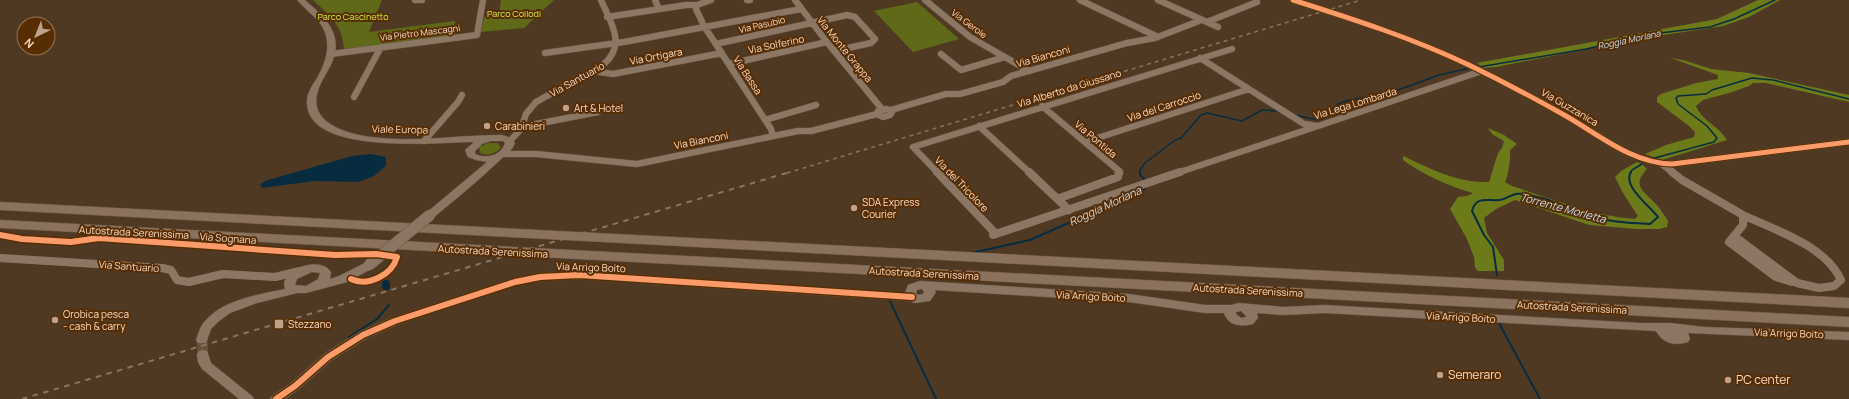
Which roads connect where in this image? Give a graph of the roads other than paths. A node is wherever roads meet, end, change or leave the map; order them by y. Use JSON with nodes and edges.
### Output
{"nodes":[{"id":1,"x":301,"y":0,"type":"edge"},
{"id":2,"x":418,"y":0,"type":"edge"},
{"id":3,"x":483,"y":0,"type":"edge"},
{"id":4,"x":601,"y":0,"type":"edge"},
{"id":5,"x":655,"y":0,"type":"edge"},
{"id":6,"x":711,"y":0,"type":"edge"},
{"id":7,"x":795,"y":0,"type":"edge"},
{"id":8,"x":1080,"y":0,"type":"edge"},
{"id":9,"x":1158,"y":0,"type":"edge"},
{"id":10,"x":1293,"y":0,"type":"edge"},
{"id":11,"x":926,"y":1,"type":"edge"},
{"id":12,"x":1257,"y":2,"type":"dead end"},
{"id":13,"x":700,"y":3,"type":"edge"},
{"id":14,"x":415,"y":8,"type":"dead end"},
{"id":15,"x":659,"y":9,"type":"junction"},
{"id":16,"x":800,"y":9,"type":"junction"},
{"id":17,"x":607,"y":17,"type":"junction"},
{"id":18,"x":1199,"y":19,"type":"junction"},
{"id":19,"x":1207,"y":22,"type":"junction"},
{"id":20,"x":812,"y":23,"type":"junction"},
{"id":21,"x":704,"y":26,"type":"junction"},
{"id":22,"x":1218,"y":27,"type":"dead end"},
{"id":23,"x":1158,"y":37,"type":"junction"},
{"id":24,"x":827,"y":42,"type":"junction"},
{"id":25,"x":617,"y":43,"type":"junction"},
{"id":26,"x":716,"y":44,"type":"junction"},
{"id":27,"x":381,"y":47,"type":"junction"},
{"id":28,"x":1232,"y":49,"type":"dead end"},
{"id":29,"x":834,"y":51,"type":"junction"},
{"id":30,"x":545,"y":53,"type":"dead end"},
{"id":31,"x":722,"y":53,"type":"junction"},
{"id":32,"x":331,"y":54,"type":"junction"},
{"id":33,"x":941,"y":54,"type":"dead end"},
{"id":34,"x":1005,"y":57,"type":"junction"},
{"id":35,"x":1200,"y":58,"type":"junction"},
{"id":36,"x":730,"y":65,"type":"junction"},
{"id":37,"x":593,"y":71,"type":"junction"},
{"id":38,"x":1030,"y":71,"type":"junction"},
{"id":39,"x":1482,"y":71,"type":"junction"},
{"id":40,"x":1249,"y":89,"type":"junction"},
{"id":41,"x":462,"y":96,"type":"dead end"},
{"id":42,"x":354,"y":97,"type":"dead end"},
{"id":43,"x":816,"y":105,"type":"dead end"},
{"id":44,"x":1042,"y":106,"type":"junction"},
{"id":45,"x":598,"y":112,"type":"dead end"},
{"id":46,"x":880,"y":112,"type":"junction"},
{"id":47,"x":765,"y":120,"type":"junction"},
{"id":48,"x":979,"y":126,"type":"junction"},
{"id":49,"x":1318,"y":126,"type":"junction"},
{"id":50,"x":521,"y":128,"type":"junction"},
{"id":51,"x":773,"y":136,"type":"junction"},
{"id":52,"x":485,"y":139,"type":"junction"},
{"id":53,"x":455,"y":140,"type":"junction"},
{"id":54,"x":424,"y":141,"type":"junction"},
{"id":55,"x":507,"y":142,"type":"junction"},
{"id":56,"x":1085,"y":142,"type":"junction"},
{"id":57,"x":1849,"y":142,"type":"edge"},
{"id":58,"x":913,"y":147,"type":"joint"},
{"id":59,"x":471,"y":148,"type":"junction"},
{"id":60,"x":527,"y":153,"type":"junction"},
{"id":61,"x":500,"y":155,"type":"junction"},
{"id":62,"x":482,"y":159,"type":"junction"},
{"id":63,"x":1663,"y":165,"type":"junction"},
{"id":64,"x":475,"y":177,"type":"junction"},
{"id":65,"x":1057,"y":199,"type":"junction"},
{"id":66,"x":0,"y":206,"type":"edge"},
{"id":67,"x":1069,"y":210,"type":"junction"},
{"id":68,"x":1743,"y":215,"type":"junction"},
{"id":69,"x":0,"y":224,"type":"edge"},
{"id":70,"x":0,"y":258,"type":"edge"},
{"id":71,"x":302,"y":271,"type":"junction"},
{"id":72,"x":326,"y":272,"type":"junction"},
{"id":73,"x":348,"y":276,"type":"junction"},
{"id":74,"x":275,"y":277,"type":"junction"},
{"id":75,"x":291,"y":285,"type":"junction"},
{"id":76,"x":313,"y":287,"type":"junction"},
{"id":77,"x":1849,"y":303,"type":"edge"},
{"id":78,"x":1849,"y":322,"type":"edge"},
{"id":79,"x":1666,"y":330,"type":"junction"},
{"id":80,"x":1704,"y":331,"type":"junction"},
{"id":81,"x":1849,"y":336,"type":"edge"},
{"id":82,"x":202,"y":340,"type":"tunnel mouth"},
{"id":83,"x":203,"y":354,"type":"tunnel mouth"},
{"id":84,"x":285,"y":398,"type":"edge"},
{"id":85,"x":248,"y":399,"type":"edge"},
{"id":86,"x":266,"y":399,"type":"edge"}],
"edges":[{"from":1,"to":32,"type":"street","name":"Viale Europa"},
{"from":2,"to":14,"type":"street"},
{"from":3,"to":27,"type":"street","name":"Via Pietro Mascagni"},
{"from":4,"to":17,"type":"street"},
{"from":5,"to":15,"type":"street"},
{"from":6,"to":13,"type":"street"},
{"from":7,"to":16,"type":"street","name":"Via Monte Grappa"},
{"from":8,"to":23,"type":"street"},
{"from":9,"to":18,"type":"street"},
{"from":10,"to":39,"type":"street","name":"Via Guzzanica"},
{"from":11,"to":34,"type":"street","name":"Via Gerole"},
{"from":12,"to":19,"type":"street"},
{"from":13,"to":15,"type":"street"},
{"from":13,"to":21,"type":"street","name":"Via Bassa"},
{"from":15,"to":17,"type":"street"},
{"from":16,"to":20,"type":"street","name":"Via Monte Grappa"},
{"from":16,"to":21,"type":"street"},
{"from":17,"to":25,"type":"street"},
{"from":18,"to":19,"type":"street"},
{"from":18,"to":23,"type":"street","name":"Via Bianconi"},
{"from":19,"to":22,"type":"street"},
{"from":20,"to":24,"type":"street","name":"Via Monte Grappa"},
{"from":20,"to":26,"type":"street","name":"Via Pasubio"},
{"from":20,"to":29,"type":"street","name":"Via Pasubio"},
{"from":21,"to":25,"type":"street"},
{"from":21,"to":26,"type":"street","name":"Via Bassa"},
{"from":23,"to":38,"type":"street","name":"Via Bianconi"},
{"from":24,"to":29,"type":"street","name":"Via Monte Grappa"},
{"from":24,"to":36,"type":"street","name":"Via Solferino"},
{"from":25,"to":30,"type":"street"},
{"from":25,"to":37,"type":"street","name":"Via Santuario"},
{"from":26,"to":31,"type":"street","name":"Via Bassa"},
{"from":27,"to":32,"type":"street","name":"Via Pietro Mascagni"},
{"from":27,"to":42,"type":"street"},
{"from":28,"to":35,"type":"street","name":"Via Alberto da Giussano"},
{"from":29,"to":46,"type":"street","name":"Via Monte Grappa"},
{"from":31,"to":36,"type":"street","name":"Via Bassa"},
{"from":31,"to":37,"type":"street","name":"Via Ortigara"},
{"from":32,"to":54,"type":"street","name":"Viale Europa"},
{"from":33,"to":34,"type":"street"},
{"from":34,"to":38,"type":"street","name":"Via Gerole"},
{"from":35,"to":40,"type":"street","name":"Via Lega Lombarda"},
{"from":35,"to":44,"type":"street","name":"Via Alberto da Giussano"},
{"from":36,"to":47,"type":"street","name":"Via Bassa"},
{"from":37,"to":50,"type":"street","name":"Via Santuario"},
{"from":38,"to":46,"type":"street","name":"Via Bianconi"},
{"from":39,"to":49,"type":"street","name":"Via Lega Lombarda"},
{"from":39,"to":63,"type":"street","name":"Via Guzzanica"},
{"from":40,"to":49,"type":"street","name":"Via Lega Lombarda"},
{"from":40,"to":56,"type":"street","name":"Via del Carroccio"},
{"from":41,"to":54,"type":"street"},
{"from":43,"to":47,"type":"street"},
{"from":44,"to":48,"type":"street","name":"Via Alberto da Giussano"},
{"from":44,"to":56,"type":"street","name":"Via Pontida"},
{"from":45,"to":50,"type":"street"},
{"from":46,"to":51,"type":"street","name":"Via Bianconi"},
{"from":47,"to":51,"type":"street","name":"Via Bassa"},
{"from":48,"to":58,"type":"street","name":"Via Alberto da Giussano"},
{"from":48,"to":65,"type":"street"},
{"from":49,"to":67,"type":"street"},
{"from":50,"to":55,"type":"street","name":"Via Santuario"},
{"from":51,"to":60,"type":"street","name":"Via Bianconi"},
{"from":52,"to":53,"type":"street","name":"Viale Europa"},
{"from":52,"to":55,"type":"street"},
{"from":52,"to":59,"type":"street"},
{"from":53,"to":54,"type":"street","name":"Viale Europa"},
{"from":53,"to":59,"type":"street","name":"Viale Europa"},
{"from":55,"to":60,"type":"street","name":"Via Bianconi"},
{"from":55,"to":61,"type":"street","name":"Via Santuario"},
{"from":56,"to":65,"type":"street","name":"Via Pontida"},
{"from":57,"to":63,"type":"street","name":"Via Guzzanica"},
{"from":58,"to":67,"type":"street","name":"Via del Tricolore"},
{"from":59,"to":62,"type":"street"},
{"from":60,"to":61,"type":"street","name":"Via Bianconi"},
{"from":61,"to":62,"type":"street"},
{"from":61,"to":64,"type":"street","name":"Via Santuario"},
{"from":62,"to":64,"type":"street","name":"Via Santuario"},
{"from":63,"to":68,"type":"street"},
{"from":64,"to":73,"type":"street","name":"Via Santuario","bridge":true},
{"from":65,"to":67,"type":"street"},
{"from":66,"to":77,"type":"highway","name":"Autostrada Serenissima"},
{"from":68,"to":68,"type":"street"},
{"from":69,"to":78,"type":"highway","name":"Autostrada Serenissima"},
{"from":70,"to":74,"type":"street","name":"Via Santuario"},
{"from":71,"to":72,"type":"street","name":"Via Santuario"},
{"from":71,"to":74,"type":"street","name":"Via Santuario"},
{"from":71,"to":75,"type":"street","name":"Via Santuario"},
{"from":72,"to":73,"type":"street","name":"Via Santuario"},
{"from":72,"to":76,"type":"street"},
{"from":73,"to":76,"type":"street","name":"Via Santuario"},
{"from":74,"to":75,"type":"street","name":"Via Santuario"},
{"from":75,"to":76,"type":"street","name":"Via Santuario"},
{"from":75,"to":82,"type":"street","name":"Via Santuario"},
{"from":79,"to":80,"type":"street","name":"Via Arrigo Boito"},
{"from":79,"to":80,"type":"street","name":"Via Arrigo Boito"},
{"from":79,"to":84,"type":"street","name":"Via Arrigo Boito"},
{"from":80,"to":81,"type":"street","name":"Via Arrigo Boito"},
{"from":83,"to":85,"type":"street"},
{"from":84,"to":86,"type":"street","name":"Via Arrigo Boito"}]}
